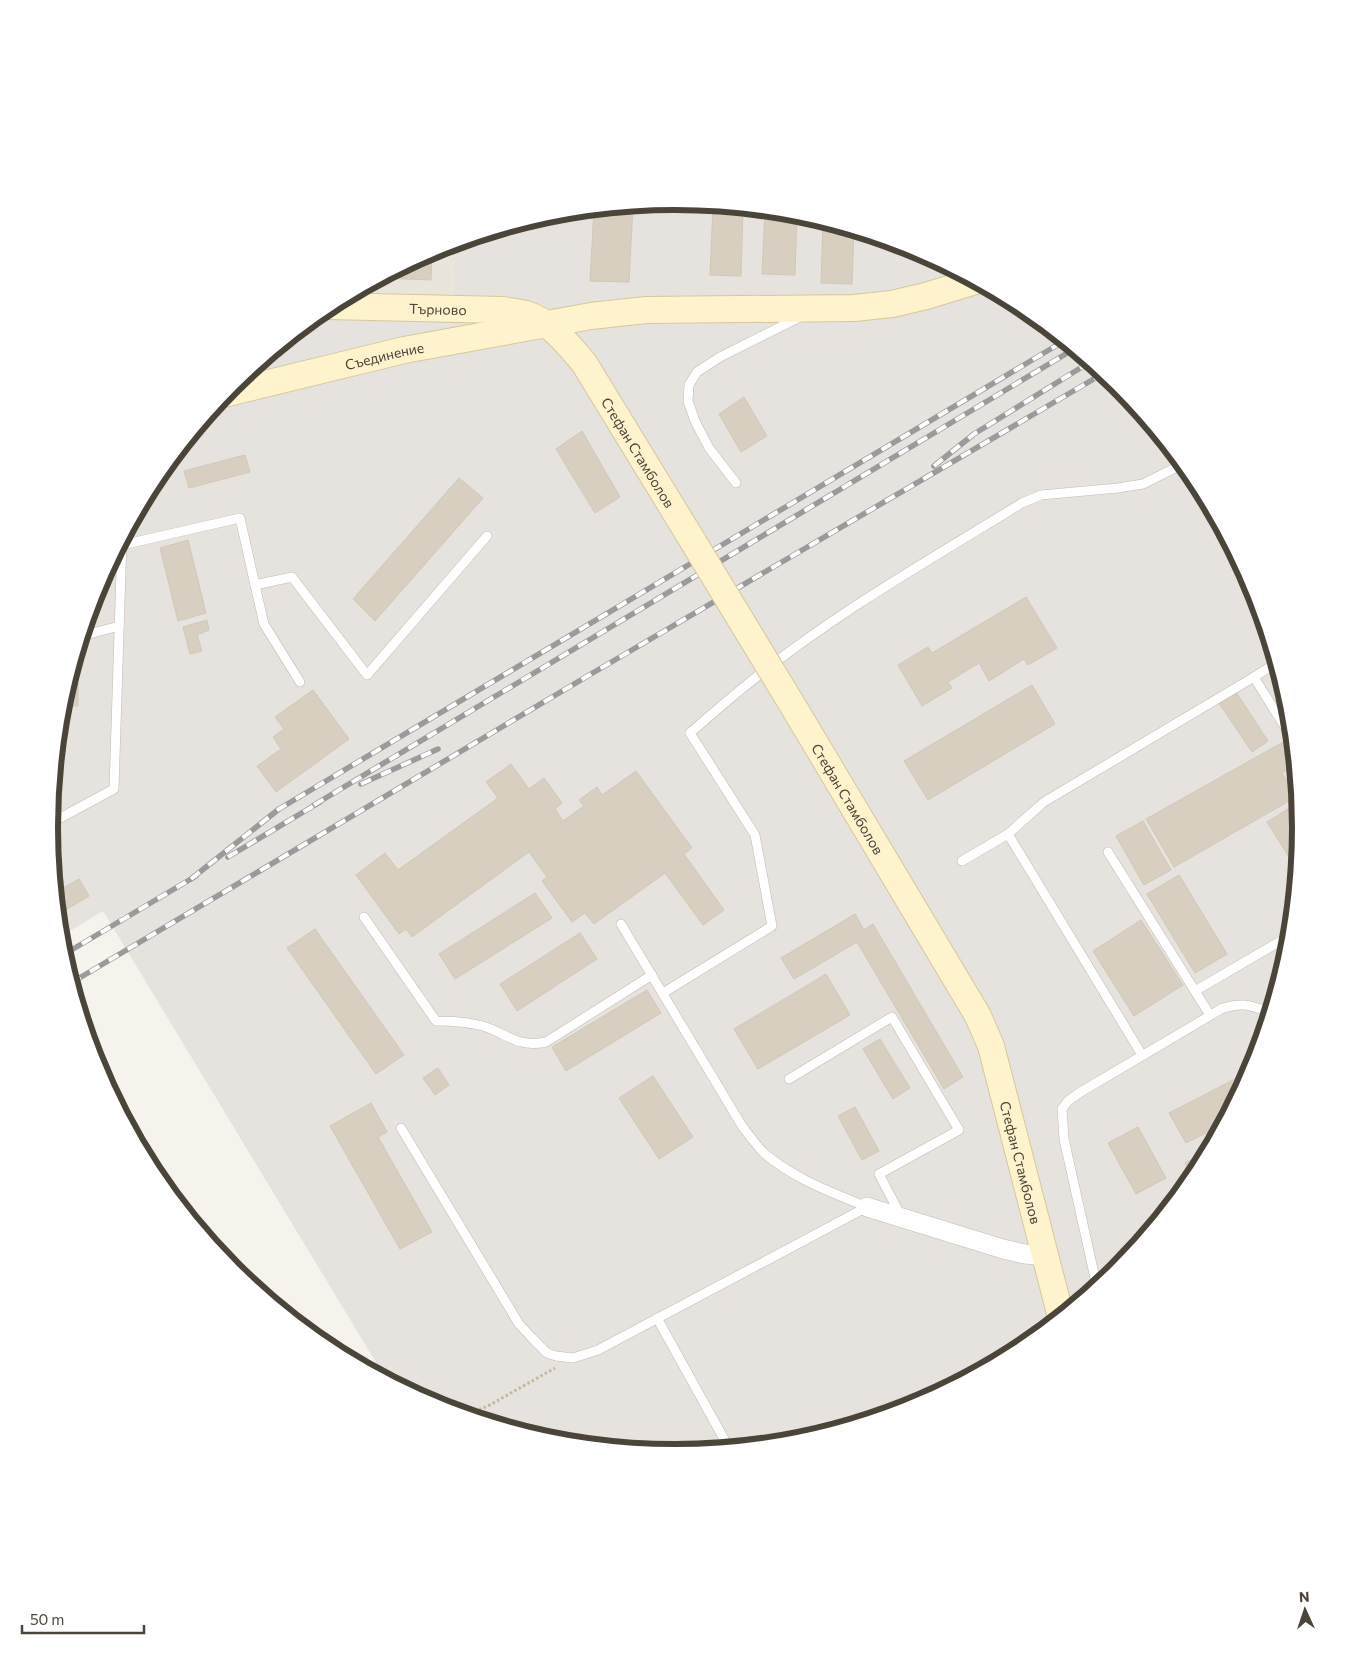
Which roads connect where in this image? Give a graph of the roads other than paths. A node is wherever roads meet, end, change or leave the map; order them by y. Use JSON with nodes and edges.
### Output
{"nodes":[{"id":1,"x":966,"y":284,"type":"edge"},
{"id":2,"x":344,"y":306,"type":"edge"},
{"id":3,"x":816,"y":309,"type":"junction"},
{"id":4,"x":545,"y":323,"type":"junction"},
{"id":5,"x":239,"y":390,"type":"edge"},
{"id":6,"x":1176,"y":467,"type":"edge"},
{"id":7,"x":736,"y":483,"type":"dead end"},
{"id":8,"x":487,"y":536,"type":"dead end"},
{"id":9,"x":128,"y":541,"type":"edge"},
{"id":10,"x":122,"y":553,"type":"edge"},
{"id":11,"x":255,"y":585,"type":"junction"},
{"id":12,"x":119,"y":626,"type":"junction"},
{"id":13,"x":89,"y":634,"type":"edge"},
{"id":14,"x":1271,"y":666,"type":"edge"},
{"id":15,"x":1254,"y":677,"type":"junction"},
{"id":16,"x":300,"y":682,"type":"dead end"},
{"id":17,"x":1284,"y":725,"type":"edge"},
{"id":18,"x":58,"y":819,"type":"edge"},
{"id":19,"x":1008,"y":834,"type":"junction"},
{"id":20,"x":1108,"y":852,"type":"dead end"},
{"id":21,"x":962,"y":861,"type":"dead end"},
{"id":22,"x":364,"y":917,"type":"dead end"},
{"id":23,"x":621,"y":924,"type":"dead end"},
{"id":24,"x":1282,"y":940,"type":"edge"},
{"id":25,"x":652,"y":975,"type":"junction"},
{"id":26,"x":1196,"y":991,"type":"junction"},
{"id":27,"x":663,"y":993,"type":"junction"},
{"id":28,"x":1264,"y":1010,"type":"edge"},
{"id":29,"x":1210,"y":1015,"type":"junction"},
{"id":30,"x":1142,"y":1055,"type":"junction"},
{"id":31,"x":789,"y":1079,"type":"dead end"},
{"id":32,"x":401,"y":1128,"type":"dead end"},
{"id":33,"x":867,"y":1207,"type":"junction"},
{"id":34,"x":901,"y":1216,"type":"junction"},
{"id":35,"x":1046,"y":1256,"type":"junction"},
{"id":36,"x":1095,"y":1280,"type":"edge"},
{"id":37,"x":1059,"y":1310,"type":"edge"},
{"id":38,"x":657,"y":1318,"type":"junction"},
{"id":39,"x":726,"y":1443,"type":"edge"}],
"edges":[{"from":1,"to":3,"type":"street","name":"Съединение"},
{"from":2,"to":4,"type":"street","name":"Търново"},
{"from":3,"to":4,"type":"street","name":"Съединение"},
{"from":3,"to":7,"type":"lane"},
{"from":4,"to":5,"type":"street","name":"Съединение"},
{"from":4,"to":35,"type":"street","name":"Стефан Стамболов","bridge":true},
{"from":6,"to":27,"type":"lane"},
{"from":8,"to":11,"type":"lane"},
{"from":9,"to":11,"type":"lane"},
{"from":10,"to":12,"type":"lane"},
{"from":11,"to":16,"type":"lane"},
{"from":12,"to":13,"type":"lane"},
{"from":12,"to":18,"type":"lane"},
{"from":14,"to":15,"type":"lane"},
{"from":15,"to":17,"type":"lane"},
{"from":15,"to":19,"type":"lane"},
{"from":19,"to":21,"type":"lane"},
{"from":19,"to":30,"type":"lane"},
{"from":20,"to":26,"type":"lane"},
{"from":22,"to":25,"type":"lane"},
{"from":23,"to":25,"type":"lane"},
{"from":24,"to":26,"type":"lane"},
{"from":25,"to":27,"type":"lane"},
{"from":26,"to":29,"type":"lane"},
{"from":27,"to":33,"type":"lane"},
{"from":28,"to":29,"type":"lane"},
{"from":29,"to":30,"type":"lane"},
{"from":30,"to":36,"type":"lane"},
{"from":31,"to":34,"type":"lane"},
{"from":32,"to":38,"type":"lane"},
{"from":33,"to":34,"type":"street"},
{"from":33,"to":38,"type":"lane"},
{"from":34,"to":35,"type":"street"},
{"from":35,"to":37,"type":"street","name":"Стефан Стамболов"},
{"from":38,"to":39,"type":"lane"}]}
